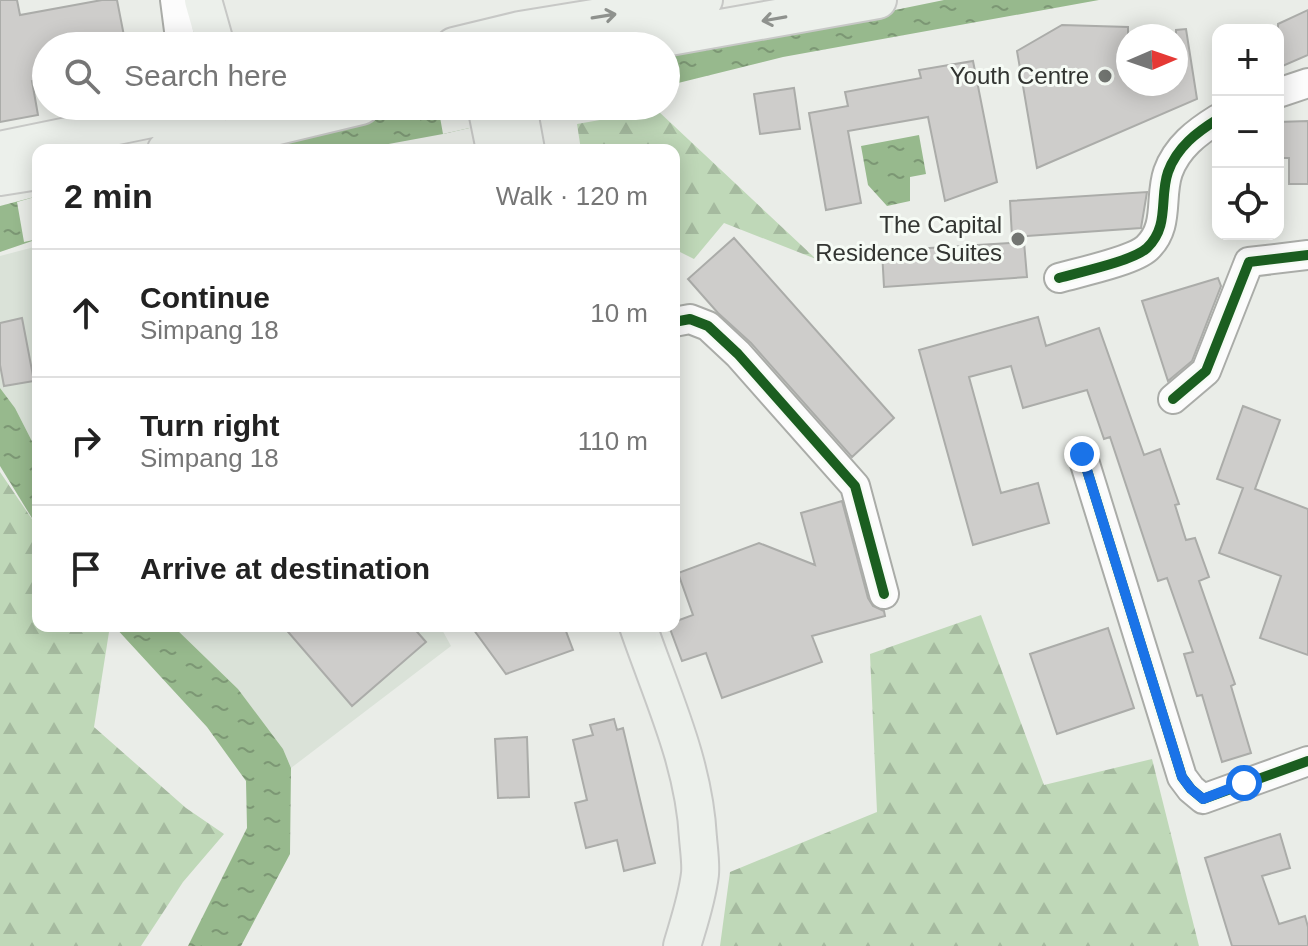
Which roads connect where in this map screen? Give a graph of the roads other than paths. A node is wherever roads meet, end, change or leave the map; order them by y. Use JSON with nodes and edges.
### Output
{"nodes":[{"id":1,"x":175,"y":0,"type":"edge"},
{"id":2,"x":202,"y":0,"type":"edge"},
{"id":3,"x":704,"y":0,"type":"edge"},
{"id":4,"x":878,"y":0,"type":"edge"},
{"id":5,"x":179,"y":32,"type":"edge"},
{"id":6,"x":205,"y":32,"type":"edge"},
{"id":7,"x":212,"y":32,"type":"edge"},
{"id":8,"x":539,"y":32,"type":"edge"},
{"id":9,"x":680,"y":35,"type":"edge"},
{"id":10,"x":1308,"y":83,"type":"edge"},
{"id":11,"x":1284,"y":91,"type":"edge"},
{"id":12,"x":201,"y":121,"type":"edge"},
{"id":13,"x":1212,"y":123,"type":"edge"},
{"id":14,"x":42,"y":144,"type":"edge"},
{"id":15,"x":32,"y":145,"type":"edge"},
{"id":16,"x":0,"y":150,"type":"edge"},
{"id":17,"x":32,"y":172,"type":"edge"},
{"id":18,"x":0,"y":177,"type":"edge"},
{"id":19,"x":1308,"y":255,"type":"edge"},
{"id":20,"x":1059,"y":278,"type":"dead end"},
{"id":21,"x":680,"y":321,"type":"edge"},
{"id":22,"x":1173,"y":399,"type":"dead end"},
{"id":23,"x":1082,"y":454,"type":"dead end"},
{"id":24,"x":884,"y":594,"type":"dead end"},
{"id":25,"x":640,"y":632,"type":"edge"},
{"id":26,"x":1308,"y":761,"type":"edge"},
{"id":27,"x":682,"y":946,"type":"edge"}],
"edges":[{"from":1,"to":5,"type":"street"},
{"from":2,"to":6,"type":"street"},
{"from":2,"to":7,"type":"main road"},
{"from":8,"to":3,"type":"main road","one_way":true},
{"from":4,"to":9,"type":"main road","one_way":true},
{"from":10,"to":11,"type":"street"},
{"from":12,"to":14,"type":"main road"},
{"from":13,"to":20,"type":"street"},
{"from":15,"to":16,"type":"main road"},
{"from":17,"to":18,"type":"main road"},
{"from":19,"to":22,"type":"street"},
{"from":21,"to":24,"type":"street"},
{"from":23,"to":26,"type":"street"},
{"from":25,"to":27,"type":"main road"}]}
